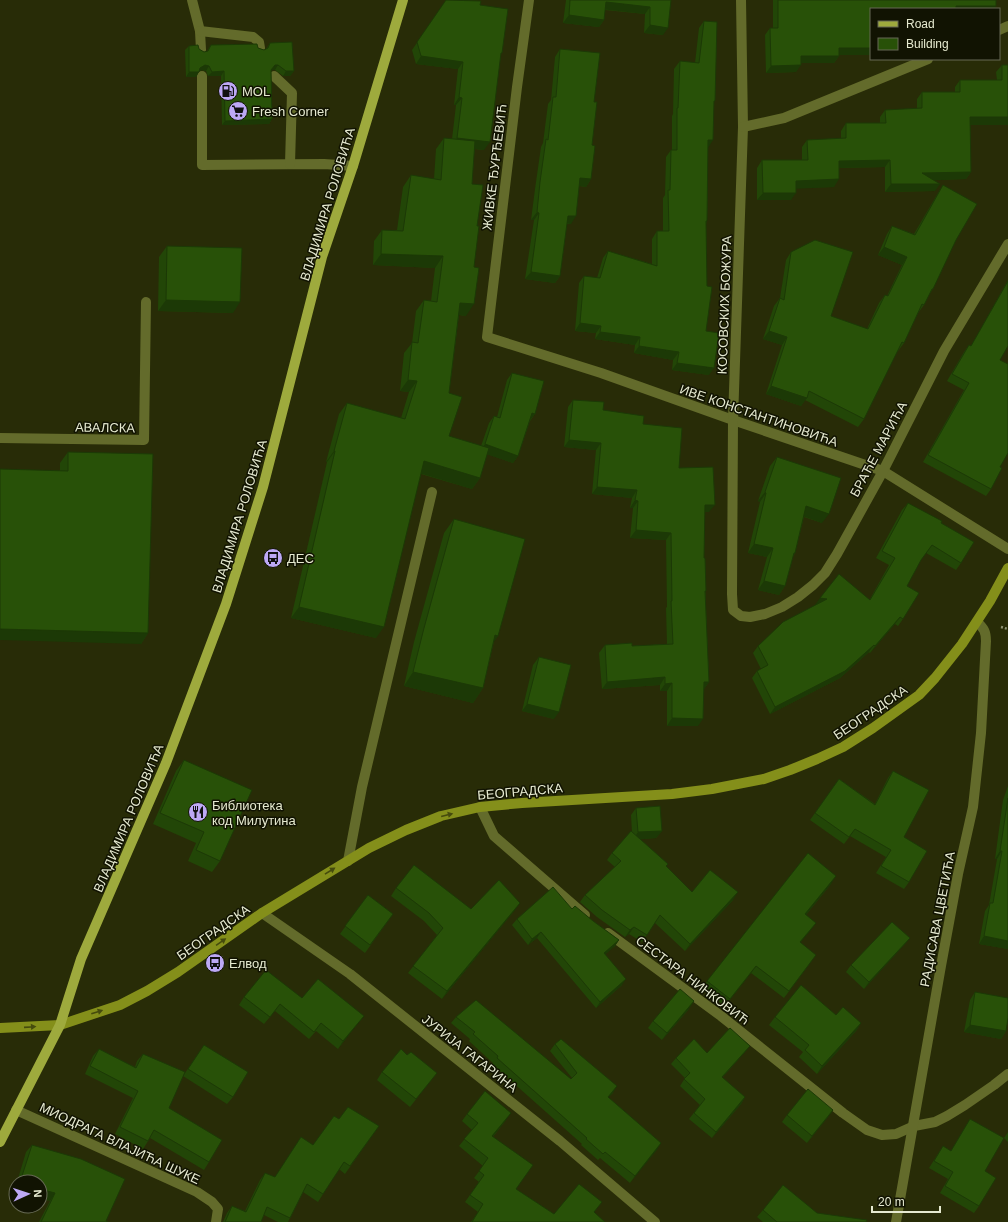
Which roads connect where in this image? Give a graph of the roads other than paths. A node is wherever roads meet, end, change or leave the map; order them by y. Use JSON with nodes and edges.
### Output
{"nodes":[{"id":1,"x":192,"y":0,"type":"edge"},
{"id":2,"x":403,"y":0,"type":"edge"},
{"id":3,"x":529,"y":0,"type":"edge"},
{"id":4,"x":741,"y":0,"type":"edge"},
{"id":5,"x":200,"y":31,"type":"junction"},
{"id":6,"x":260,"y":48,"type":"edge"},
{"id":7,"x":201,"y":50,"type":"edge"},
{"id":8,"x":926,"y":60,"type":"edge"},
{"id":9,"x":202,"y":76,"type":"dead end"},
{"id":10,"x":274,"y":76,"type":"edge"},
{"id":11,"x":743,"y":127,"type":"junction"},
{"id":12,"x":290,"y":164,"type":"junction"},
{"id":13,"x":353,"y":166,"type":"junction"},
{"id":14,"x":1008,"y":244,"type":"edge"},
{"id":15,"x":146,"y":302,"type":"dead end"},
{"id":16,"x":487,"y":337,"type":"joint"},
{"id":17,"x":733,"y":420,"type":"junction"},
{"id":18,"x":0,"y":438,"type":"edge"},
{"id":19,"x":882,"y":471,"type":"junction"},
{"id":20,"x":432,"y":492,"type":"dead end"},
{"id":21,"x":1008,"y":549,"type":"edge"},
{"id":22,"x":1008,"y":568,"type":"edge"},
{"id":23,"x":733,"y":610,"type":"joint"},
{"id":24,"x":977,"y":622,"type":"junction"},
{"id":25,"x":480,"y":807,"type":"junction"},
{"id":26,"x":348,"y":861,"type":"junction"},
{"id":27,"x":262,"y":913,"type":"junction"},
{"id":28,"x":60,"y":1025,"type":"junction"},
{"id":29,"x":0,"y":1028,"type":"edge"},
{"id":30,"x":1008,"y":1074,"type":"edge"},
{"id":31,"x":16,"y":1110,"type":"junction"},
{"id":32,"x":914,"y":1126,"type":"junction"},
{"id":33,"x":0,"y":1142,"type":"edge"},
{"id":34,"x":216,"y":1222,"type":"edge"},
{"id":35,"x":655,"y":1222,"type":"edge"},
{"id":36,"x":896,"y":1222,"type":"edge"}],
"edges":[{"from":1,"to":5,"type":"street"},
{"from":2,"to":13,"type":"main road","name":"ВЛАДИМИРА РОЛОВИЋА"},
{"from":3,"to":16,"type":"street","name":"ЖИВКЕ ЂУРЂЕВИЋ"},
{"from":4,"to":11,"type":"street","name":"КОСОВСКИХ БОЖУРА"},
{"from":5,"to":6,"type":"street"},
{"from":5,"to":7,"type":"street"},
{"from":8,"to":11,"type":"street"},
{"from":9,"to":12,"type":"street"},
{"from":10,"to":12,"type":"street"},
{"from":11,"to":17,"type":"street","name":"КОСОВСКИХ БОЖУРА"},
{"from":12,"to":13,"type":"street"},
{"from":13,"to":28,"type":"main road","name":"ВЛАДИМИРА РОЛОВИЋА"},
{"from":14,"to":19,"type":"street","name":"БРАЋЕ МАРИЋА"},
{"from":15,"to":18,"type":"street","name":"АВАЛСКА"},
{"from":16,"to":17,"type":"street","name":"ИВЕ КОНСТАНТИНОВИЋА"},
{"from":17,"to":19,"type":"street","name":"ИВЕ КОНСТАНТИНОВИЋА"},
{"from":17,"to":23,"type":"street","name":"КОСОВСКИХ БОЖУРА"},
{"from":19,"to":21,"type":"street","name":"ИВЕ КОНСТАНТИНОВИЋА"},
{"from":19,"to":23,"type":"street","name":"БРАЋЕ МАРИЋА"},
{"from":20,"to":26,"type":"street"},
{"from":22,"to":24,"type":"street","name":"БЕОГРАДСКА"},
{"from":24,"to":25,"type":"street","name":"БЕОГРАДСКА"},
{"from":24,"to":32,"type":"street","name":"РАДИСАВА ЦВЕТИЋА"},
{"from":26,"to":25,"type":"street","name":"БЕОГРАДСКА","one_way":true},
{"from":25,"to":32,"type":"street","name":"СЕСТАРА НИНКОВИЋ"},
{"from":27,"to":26,"type":"street","name":"БЕОГРАДСКА","one_way":true},
{"from":28,"to":27,"type":"street","name":"БЕОГРАДСКА","one_way":true},
{"from":27,"to":35,"type":"street","name":"ЈУРИЈА ГАГАРИНА"},
{"from":29,"to":28,"type":"street","name":"БЕОГРАДСКА","one_way":true},
{"from":28,"to":31,"type":"main road"},
{"from":30,"to":32,"type":"street","name":"СЕСТАРА НИНКОВИЋ"},
{"from":31,"to":33,"type":"main road"},
{"from":31,"to":34,"type":"street","name":"МИОДРАГА ВЛАЈИЋА ШУКЕ"},
{"from":32,"to":36,"type":"street","name":"РАДИСАВА ЦВЕТИЋА"}]}
